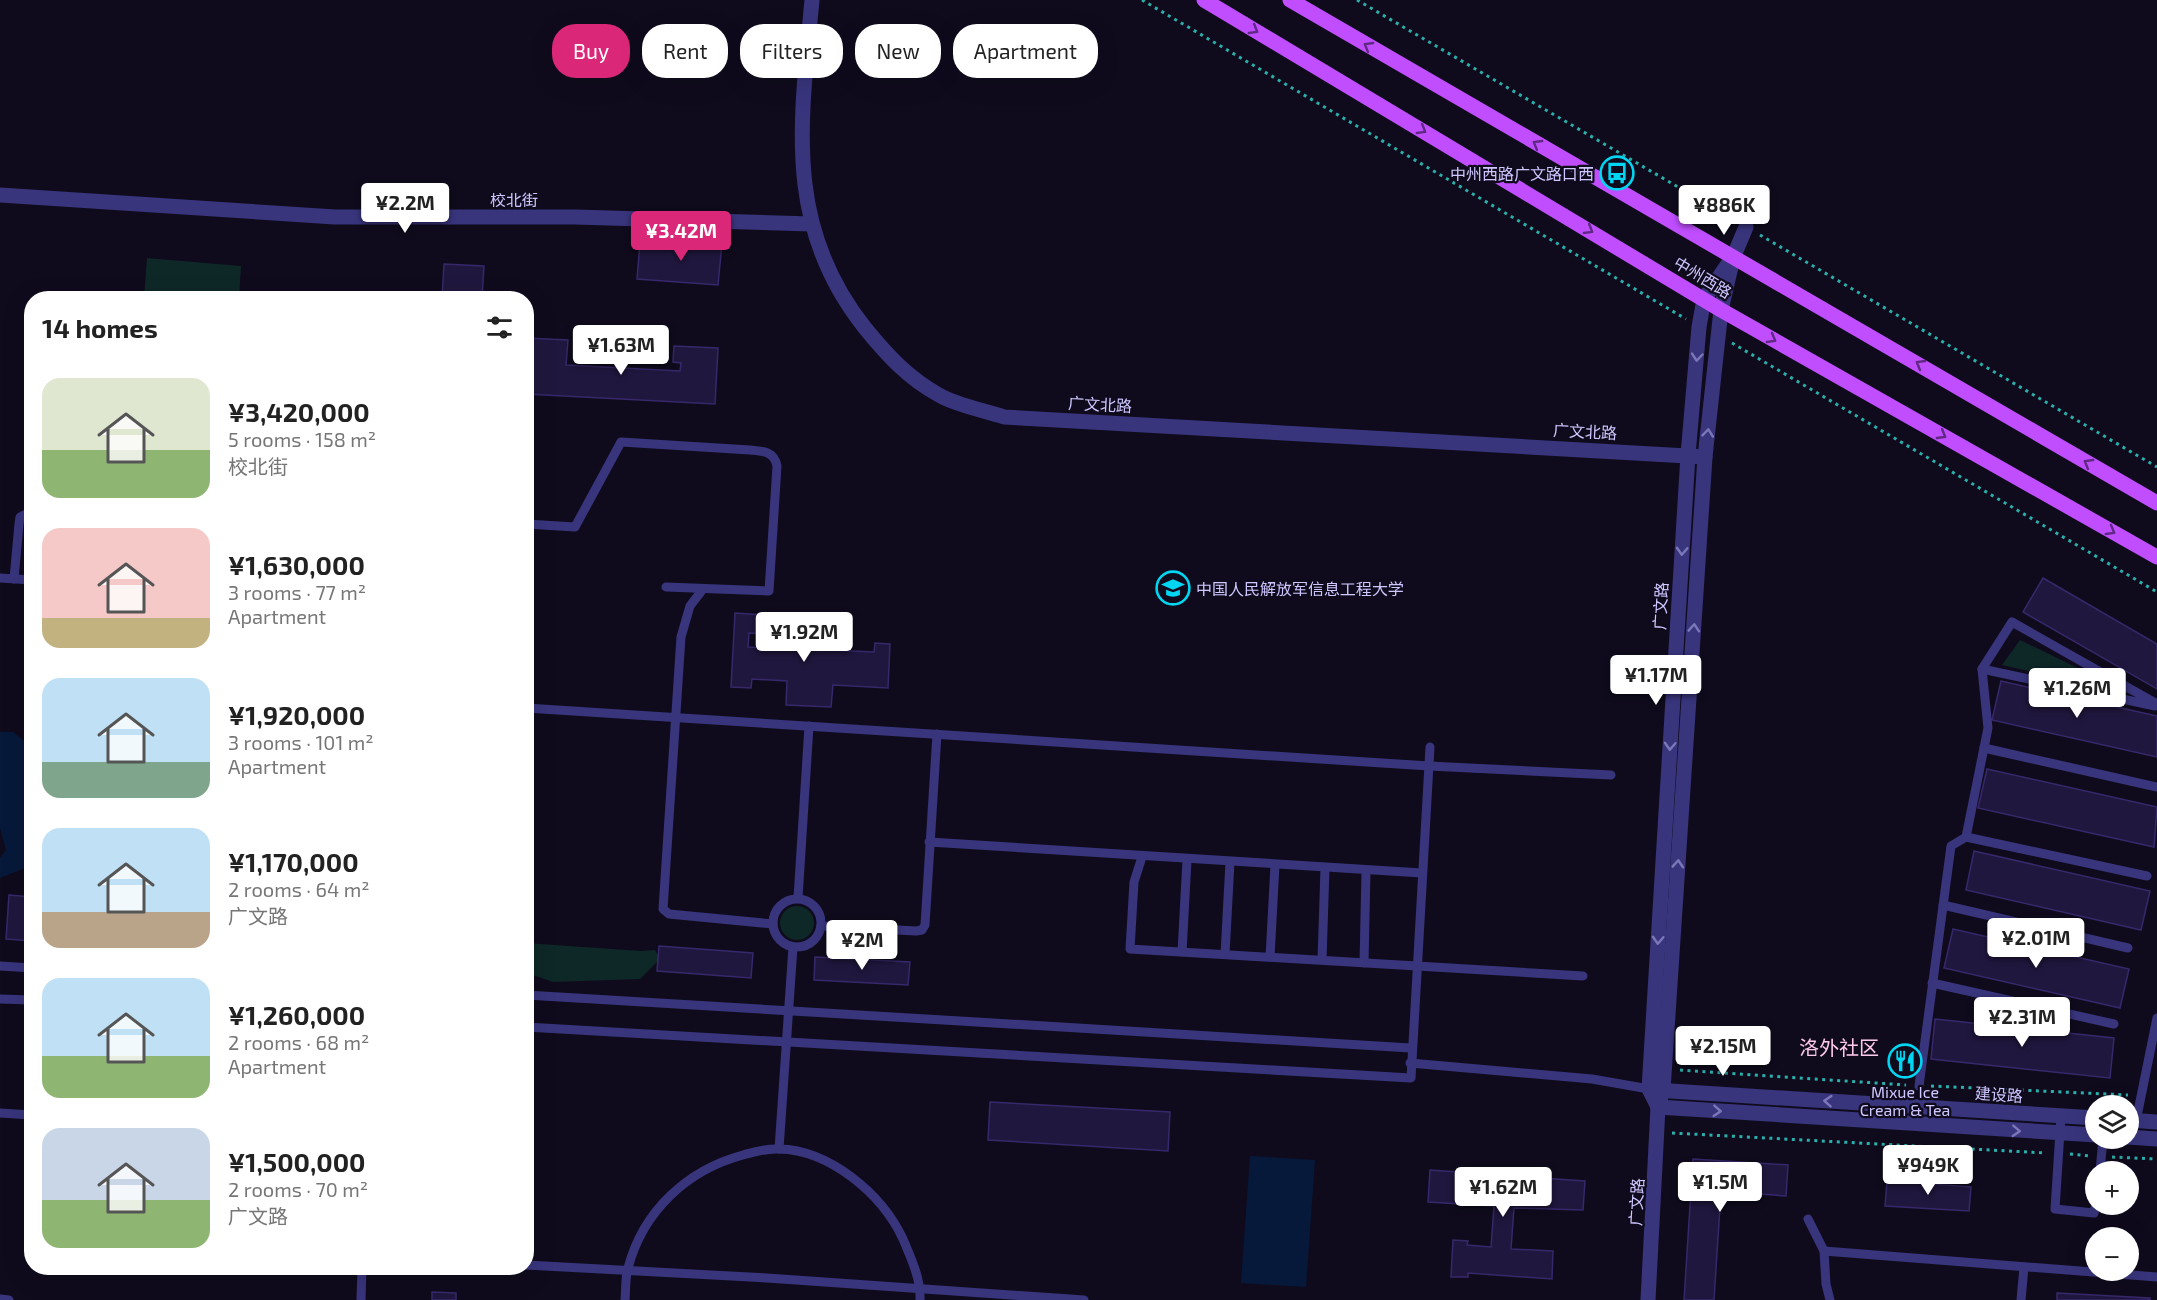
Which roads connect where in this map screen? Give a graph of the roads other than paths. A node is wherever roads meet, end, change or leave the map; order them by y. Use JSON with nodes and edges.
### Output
{"nodes":[{"id":1,"x":812,"y":0,"type":"edge"},
{"id":2,"x":1204,"y":0,"type":"edge"},
{"id":3,"x":1290,"y":0,"type":"edge"},
{"id":4,"x":0,"y":195,"type":"edge"},
{"id":5,"x":812,"y":224,"type":"junction"},
{"id":6,"x":1746,"y":227,"type":"dead end"},
{"id":7,"x":1732,"y":258,"type":"junction"},
{"id":8,"x":1704,"y":299,"type":"junction"},
{"id":9,"x":1721,"y":310,"type":"junction"},
{"id":10,"x":1688,"y":455,"type":"junction"},
{"id":11,"x":1706,"y":457,"type":"junction"},
{"id":12,"x":2157,"y":503,"type":"edge"},
{"id":13,"x":24,"y":516,"type":"edge"},
{"id":14,"x":534,"y":524,"type":"edge"},
{"id":15,"x":2157,"y":557,"type":"edge"},
{"id":16,"x":0,"y":578,"type":"edge"},
{"id":17,"x":14,"y":579,"type":"junction"},
{"id":18,"x":24,"y":580,"type":"edge"},
{"id":19,"x":666,"y":587,"type":"dead end"},
{"id":20,"x":703,"y":589,"type":"junction"},
{"id":21,"x":1982,"y":669,"type":"junction"},
{"id":22,"x":2157,"y":706,"type":"edge"},
{"id":23,"x":534,"y":708,"type":"edge"},
{"id":24,"x":675,"y":717,"type":"junction"},
{"id":25,"x":809,"y":726,"type":"junction"},
{"id":26,"x":937,"y":734,"type":"junction"},
{"id":27,"x":1430,"y":747,"type":"dead end"},
{"id":28,"x":1984,"y":748,"type":"junction"},
{"id":29,"x":1428,"y":766,"type":"junction"},
{"id":30,"x":1611,"y":774,"type":"dead end"},
{"id":31,"x":2157,"y":787,"type":"edge"},
{"id":32,"x":1966,"y":837,"type":"junction"},
{"id":33,"x":929,"y":842,"type":"junction"},
{"id":34,"x":1142,"y":857,"type":"junction"},
{"id":35,"x":1187,"y":860,"type":"junction"},
{"id":36,"x":1230,"y":862,"type":"junction"},
{"id":37,"x":1275,"y":865,"type":"junction"},
{"id":38,"x":1325,"y":868,"type":"junction"},
{"id":39,"x":1366,"y":871,"type":"junction"},
{"id":40,"x":1422,"y":873,"type":"junction"},
{"id":41,"x":2147,"y":876,"type":"dead end"},
{"id":42,"x":798,"y":898,"type":"junction"},
{"id":43,"x":1943,"y":904,"type":"junction"},
{"id":44,"x":772,"y":924,"type":"junction"},
{"id":45,"x":821,"y":926,"type":"junction"},
{"id":46,"x":793,"y":947,"type":"junction"},
{"id":47,"x":2128,"y":948,"type":"dead end"},
{"id":48,"x":1182,"y":952,"type":"junction"},
{"id":49,"x":1225,"y":954,"type":"junction"},
{"id":50,"x":1270,"y":957,"type":"junction"},
{"id":51,"x":1322,"y":960,"type":"junction"},
{"id":52,"x":1364,"y":963,"type":"junction"},
{"id":53,"x":0,"y":966,"type":"edge"},
{"id":54,"x":1416,"y":967,"type":"junction"},
{"id":55,"x":24,"y":968,"type":"edge"},
{"id":56,"x":1583,"y":976,"type":"dead end"},
{"id":57,"x":1932,"y":983,"type":"junction"},
{"id":58,"x":534,"y":995,"type":"edge"},
{"id":59,"x":0,"y":999,"type":"edge"},
{"id":60,"x":24,"y":1000,"type":"edge"},
{"id":61,"x":787,"y":1011,"type":"junction"},
{"id":62,"x":2157,"y":1018,"type":"edge"},
{"id":63,"x":2114,"y":1024,"type":"dead end"},
{"id":64,"x":534,"y":1028,"type":"edge"},
{"id":65,"x":785,"y":1041,"type":"junction"},
{"id":66,"x":1411,"y":1047,"type":"junction"},
{"id":67,"x":1410,"y":1063,"type":"junction"},
{"id":68,"x":1919,"y":1086,"type":"dead end"},
{"id":69,"x":1656,"y":1090,"type":"junction"},
{"id":70,"x":2138,"y":1095,"type":"edge"},
{"id":71,"x":1658,"y":1107,"type":"junction"},
{"id":72,"x":0,"y":1113,"type":"edge"},
{"id":73,"x":24,"y":1114,"type":"edge"},
{"id":74,"x":2061,"y":1116,"type":"junction"},
{"id":75,"x":2085,"y":1117,"type":"edge"},
{"id":76,"x":2139,"y":1121,"type":"edge"},
{"id":77,"x":2157,"y":1122,"type":"edge"},
{"id":78,"x":2060,"y":1133,"type":"junction"},
{"id":79,"x":2085,"y":1134,"type":"edge"},
{"id":80,"x":2139,"y":1138,"type":"edge"},
{"id":81,"x":2157,"y":1139,"type":"edge"},
{"id":82,"x":779,"y":1149,"type":"junction"},
{"id":83,"x":2085,"y":1212,"type":"edge"},
{"id":84,"x":1808,"y":1219,"type":"dead end"},
{"id":85,"x":1824,"y":1251,"type":"junction"},
{"id":86,"x":534,"y":1265,"type":"edge"},
{"id":87,"x":2024,"y":1267,"type":"junction"},
{"id":88,"x":627,"y":1270,"type":"junction"},
{"id":89,"x":362,"y":1275,"type":"edge"},
{"id":90,"x":2157,"y":1277,"type":"edge"},
{"id":91,"x":920,"y":1290,"type":"junction"},
{"id":92,"x":0,"y":1299,"type":"edge"},
{"id":93,"x":9,"y":1300,"type":"edge"},
{"id":94,"x":361,"y":1300,"type":"edge"},
{"id":95,"x":625,"y":1300,"type":"edge"},
{"id":96,"x":920,"y":1300,"type":"edge"},
{"id":97,"x":1084,"y":1300,"type":"edge"},
{"id":98,"x":1648,"y":1300,"type":"edge"},
{"id":99,"x":1830,"y":1300,"type":"edge"},
{"id":100,"x":2021,"y":1300,"type":"edge"}],
"edges":[{"from":1,"to":5,"type":"street","name":"广文北路"},
{"from":2,"to":8,"type":"main road","name":"中州西路","one_way":true},
{"from":7,"to":3,"type":"main road","name":"中州西路","one_way":true},
{"from":4,"to":5,"type":"street","name":"校北街"},
{"from":5,"to":10,"type":"street","name":"广文北路"},
{"from":6,"to":7,"type":"street","name":"广文路"},
{"from":7,"to":8,"type":"street","name":"广文路"},
{"from":7,"to":9,"type":"street","name":"广文路"},
{"from":12,"to":7,"type":"main road","name":"中州西路","one_way":true},
{"from":8,"to":9,"type":"main road","name":"中州西路"},
{"from":8,"to":10,"type":"street","name":"广文路","one_way":true},
{"from":11,"to":9,"type":"street","name":"广文路","one_way":true},
{"from":9,"to":15,"type":"main road","name":"中州西路","one_way":true},
{"from":10,"to":11,"type":"street","name":"广文北路"},
{"from":10,"to":69,"type":"street","name":"广文路","one_way":true},
{"from":69,"to":11,"type":"street","name":"广文路","one_way":true},
{"from":13,"to":17,"type":"lane"},
{"from":14,"to":20,"type":"lane"},
{"from":16,"to":17,"type":"lane"},
{"from":17,"to":18,"type":"lane"},
{"from":19,"to":20,"type":"lane"},
{"from":20,"to":24,"type":"lane"},
{"from":21,"to":22,"type":"lane"},
{"from":21,"to":22,"type":"lane"},
{"from":21,"to":28,"type":"lane"},
{"from":23,"to":24,"type":"lane"},
{"from":24,"to":25,"type":"lane"},
{"from":24,"to":44,"type":"lane"},
{"from":25,"to":26,"type":"lane"},
{"from":25,"to":42,"type":"lane"},
{"from":26,"to":29,"type":"lane"},
{"from":26,"to":33,"type":"lane"},
{"from":27,"to":29,"type":"lane"},
{"from":28,"to":31,"type":"lane"},
{"from":28,"to":32,"type":"lane"},
{"from":29,"to":30,"type":"lane"},
{"from":29,"to":40,"type":"lane"},
{"from":32,"to":41,"type":"lane"},
{"from":32,"to":43,"type":"lane"},
{"from":33,"to":34,"type":"lane"},
{"from":33,"to":45,"type":"lane"},
{"from":34,"to":35,"type":"lane"},
{"from":34,"to":48,"type":"lane"},
{"from":35,"to":36,"type":"lane"},
{"from":35,"to":48,"type":"lane"},
{"from":36,"to":37,"type":"lane"},
{"from":36,"to":49,"type":"lane"},
{"from":37,"to":38,"type":"lane"},
{"from":37,"to":50,"type":"lane"},
{"from":38,"to":39,"type":"lane"},
{"from":38,"to":51,"type":"lane"},
{"from":39,"to":40,"type":"lane"},
{"from":39,"to":52,"type":"lane"},
{"from":40,"to":54,"type":"lane"},
{"from":42,"to":44,"type":"lane"},
{"from":42,"to":45,"type":"lane"},
{"from":43,"to":47,"type":"lane"},
{"from":43,"to":57,"type":"lane"},
{"from":44,"to":46,"type":"lane"},
{"from":45,"to":46,"type":"lane"},
{"from":46,"to":61,"type":"lane"},
{"from":48,"to":49,"type":"lane"},
{"from":49,"to":50,"type":"lane"},
{"from":50,"to":51,"type":"lane"},
{"from":51,"to":52,"type":"lane"},
{"from":52,"to":54,"type":"lane"},
{"from":53,"to":55,"type":"lane"},
{"from":54,"to":56,"type":"lane"},
{"from":54,"to":66,"type":"lane"},
{"from":57,"to":63,"type":"lane"},
{"from":57,"to":68,"type":"lane"},
{"from":58,"to":61,"type":"lane"},
{"from":59,"to":60,"type":"lane"},
{"from":61,"to":65,"type":"lane"},
{"from":61,"to":66,"type":"lane"},
{"from":62,"to":70,"type":"lane"},
{"from":64,"to":65,"type":"lane"},
{"from":65,"to":67,"type":"lane"},
{"from":65,"to":82,"type":"lane"},
{"from":66,"to":67,"type":"lane"},
{"from":67,"to":69,"type":"lane"},
{"from":69,"to":71,"type":"street","name":"广文路"},
{"from":74,"to":69,"type":"street","name":"建设路","one_way":true},
{"from":71,"to":78,"type":"street","one_way":true},
{"from":71,"to":98,"type":"street","name":"广文路"},
{"from":72,"to":73,"type":"lane"},
{"from":74,"to":75,"type":"street","name":"建设路"},
{"from":74,"to":78,"type":"lane"},
{"from":76,"to":77,"type":"street"},
{"from":78,"to":79,"type":"street"},
{"from":78,"to":83,"type":"lane"},
{"from":80,"to":81,"type":"street"},
{"from":82,"to":88,"type":"lane"},
{"from":82,"to":91,"type":"lane"},
{"from":84,"to":85,"type":"lane"},
{"from":85,"to":87,"type":"lane"},
{"from":85,"to":99,"type":"lane"},
{"from":86,"to":88,"type":"lane"},
{"from":87,"to":90,"type":"lane"},
{"from":87,"to":100,"type":"lane"},
{"from":88,"to":91,"type":"lane"},
{"from":88,"to":95,"type":"lane"},
{"from":89,"to":94,"type":"lane"},
{"from":91,"to":96,"type":"lane"},
{"from":91,"to":97,"type":"lane"},
{"from":92,"to":93,"type":"lane"}]}
